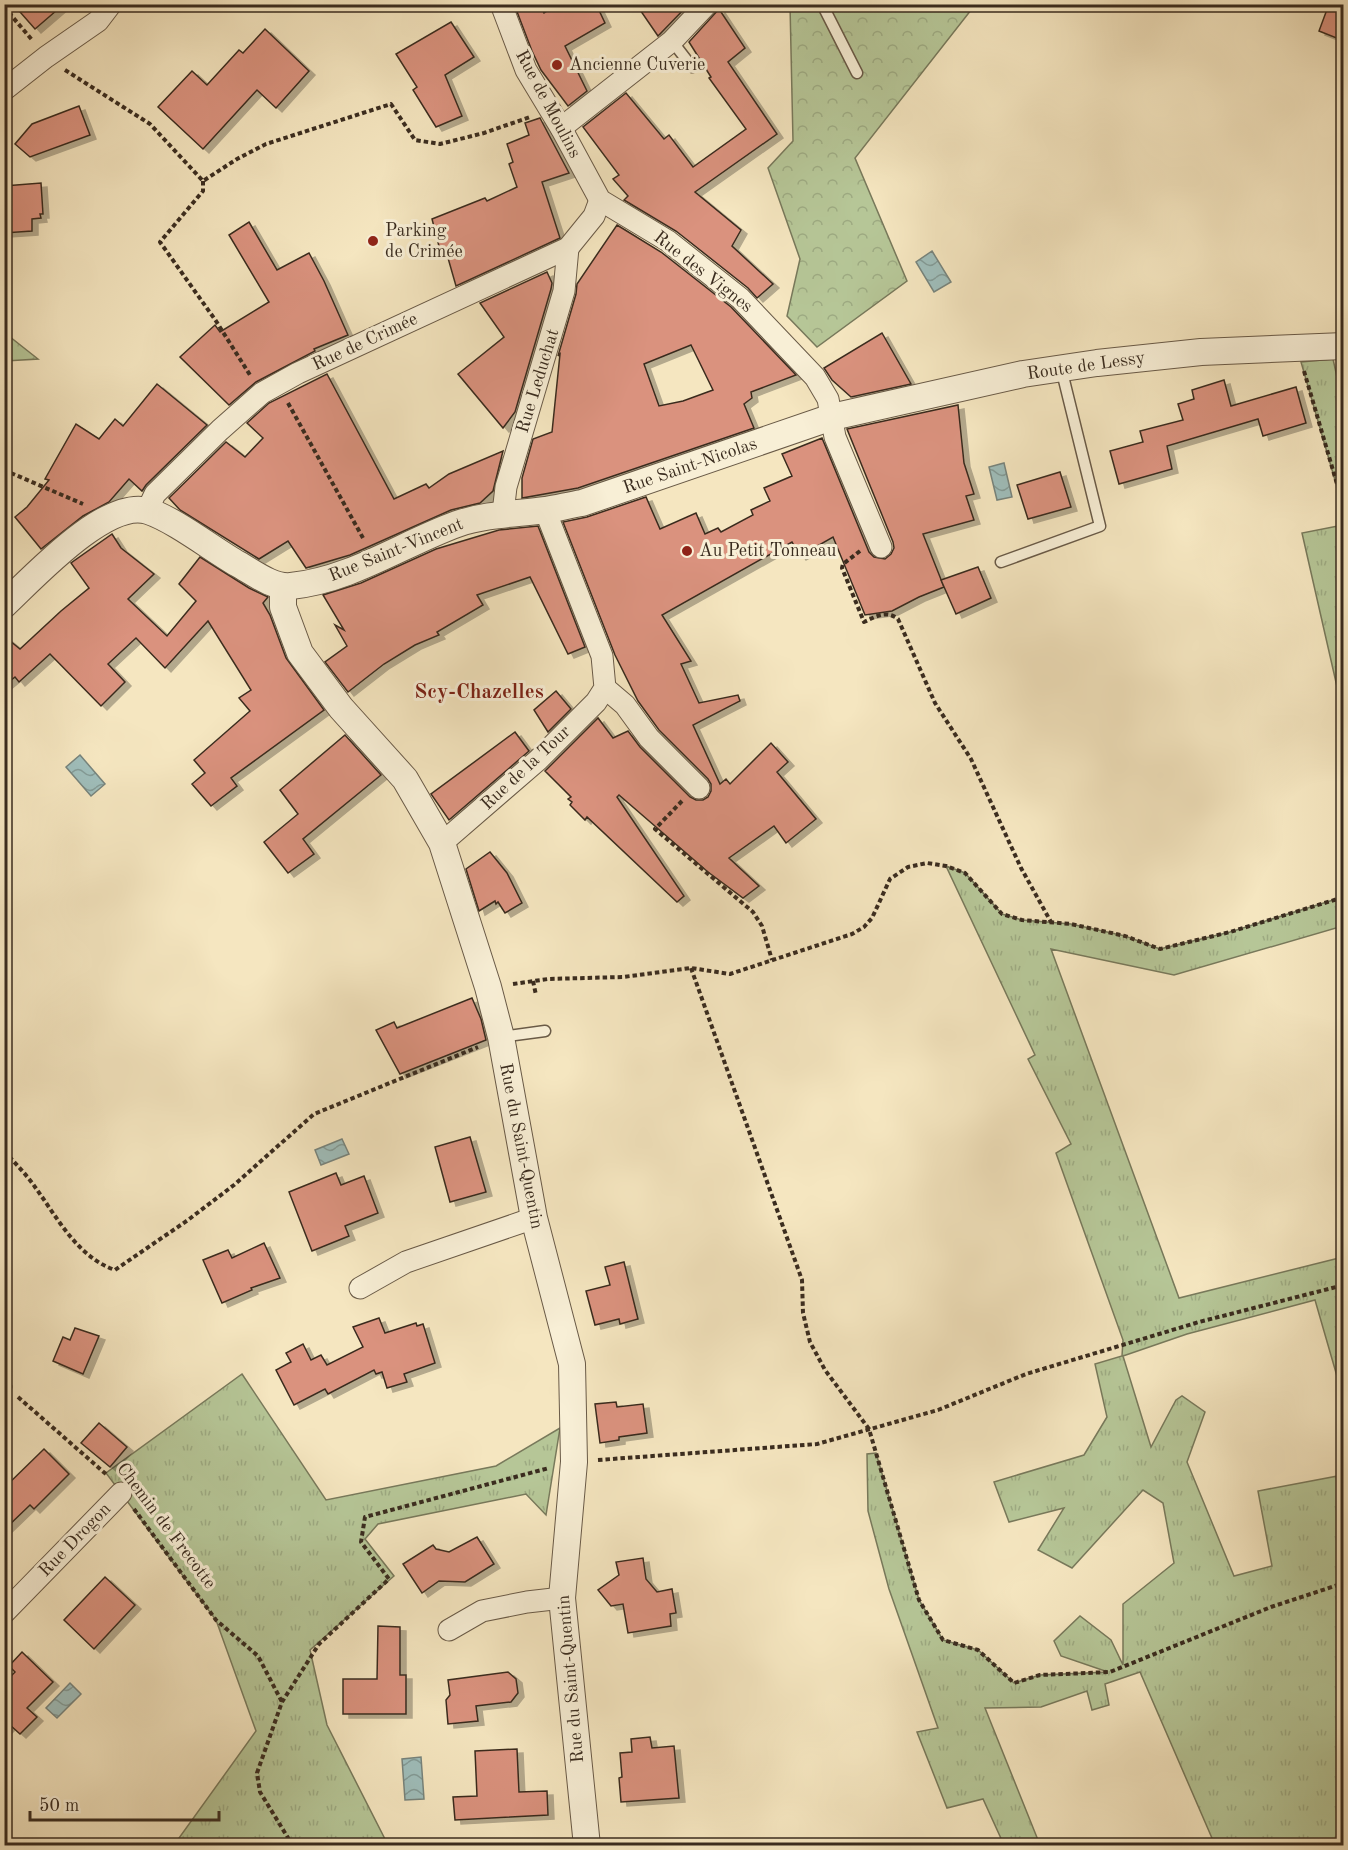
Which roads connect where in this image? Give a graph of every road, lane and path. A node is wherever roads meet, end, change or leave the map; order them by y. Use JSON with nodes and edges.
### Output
{"nodes":[{"id":1,"x":111,"y":4,"type":"edge"},
{"id":2,"x":501,"y":4,"type":"edge"},
{"id":3,"x":707,"y":4,"type":"edge"},
{"id":4,"x":822,"y":4,"type":"edge"},
{"id":5,"x":4,"y":7,"type":"edge"},
{"id":6,"x":672,"y":41,"type":"junction"},
{"id":7,"x":46,"y":57,"type":"junction"},
{"id":8,"x":692,"y":67,"type":"dead end"},
{"id":9,"x":857,"y":72,"type":"dead end"},
{"id":10,"x":4,"y":90,"type":"edge"},
{"id":11,"x":548,"y":109,"type":"junction"},
{"id":12,"x":561,"y":128,"type":"junction"},
{"id":13,"x":203,"y":181,"type":"junction"},
{"id":14,"x":600,"y":200,"type":"junction"},
{"id":15,"x":568,"y":248,"type":"junction"},
{"id":16,"x":1344,"y":346,"type":"edge"},
{"id":17,"x":1298,"y":349,"type":"junction"},
{"id":18,"x":1061,"y":368,"type":"junction"},
{"id":19,"x":269,"y":389,"type":"junction"},
{"id":20,"x":832,"y":417,"type":"junction"},
{"id":21,"x":4,"y":470,"type":"edge"},
{"id":22,"x":1344,"y":508,"type":"edge"},
{"id":23,"x":545,"y":510,"type":"junction"},
{"id":24,"x":147,"y":511,"type":"junction"},
{"id":25,"x":503,"y":513,"type":"junction"},
{"id":26,"x":107,"y":518,"type":"junction"},
{"id":27,"x":879,"y":542,"type":"joint"},
{"id":28,"x":373,"y":561,"type":"junction"},
{"id":29,"x":1001,"y":562,"type":"dead end"},
{"id":30,"x":283,"y":587,"type":"junction"},
{"id":31,"x":4,"y":605,"type":"edge"},
{"id":32,"x":605,"y":688,"type":"junction"},
{"id":33,"x":697,"y":786,"type":"joint"},
{"id":34,"x":442,"y":843,"type":"junction"},
{"id":35,"x":1344,"y":897,"type":"edge"},
{"id":36,"x":1051,"y":922,"type":"junction"},
{"id":37,"x":772,"y":960,"type":"junction"},
{"id":38,"x":691,"y":968,"type":"junction"},
{"id":39,"x":533,"y":981,"type":"junction"},
{"id":40,"x":488,"y":987,"type":"junction"},
{"id":41,"x":536,"y":995,"type":"dead end"},
{"id":42,"x":545,"y":1031,"type":"dead end"},
{"id":43,"x":501,"y":1037,"type":"junction"},
{"id":44,"x":4,"y":1151,"type":"edge"},
{"id":45,"x":534,"y":1218,"type":"junction"},
{"id":46,"x":1344,"y":1285,"type":"edge"},
{"id":47,"x":360,"y":1288,"type":"dead end"},
{"id":48,"x":5,"y":1386,"type":"edge"},
{"id":49,"x":869,"y":1429,"type":"junction"},
{"id":50,"x":574,"y":1462,"type":"junction"},
{"id":51,"x":121,"y":1493,"type":"junction"},
{"id":52,"x":1344,"y":1583,"type":"edge"},
{"id":53,"x":562,"y":1598,"type":"junction"},
{"id":54,"x":4,"y":1613,"type":"edge"},
{"id":55,"x":449,"y":1630,"type":"dead end"},
{"id":56,"x":282,"y":1702,"type":"junction"},
{"id":57,"x":293,"y":1845,"type":"edge"},
{"id":58,"x":587,"y":1845,"type":"edge"}],
"edges":[{"from":1,"to":7,"type":"street"},
{"from":2,"to":11,"type":"street","name":"Rue de Moulins"},
{"from":3,"to":6,"type":"street"},
{"from":4,"to":9,"type":"lane"},
{"from":5,"to":7,"type":"path"},
{"from":6,"to":8,"type":"lane"},
{"from":6,"to":12,"type":"street"},
{"from":7,"to":10,"type":"street"},
{"from":7,"to":13,"type":"path"},
{"from":11,"to":12,"type":"street","name":"Rue de Moulins"},
{"from":11,"to":13,"type":"path"},
{"from":12,"to":14,"type":"street","name":"Rue de Moulins"},
{"from":13,"to":19,"type":"path"},
{"from":14,"to":15,"type":"street","name":"Rue de Crimée"},
{"from":14,"to":20,"type":"street","name":"Rue des Vignes"},
{"from":15,"to":19,"type":"street","name":"Rue de Crimée"},
{"from":15,"to":25,"type":"street","name":"Rue Leduchat"},
{"from":16,"to":17,"type":"street","name":"Route de Lessy"},
{"from":17,"to":18,"type":"street","name":"Route de Lessy"},
{"from":17,"to":22,"type":"path"},
{"from":18,"to":20,"type":"street","name":"Route de Lessy"},
{"from":18,"to":29,"type":"lane"},
{"from":19,"to":24,"type":"street","name":"Rue de Crimée"},
{"from":19,"to":28,"type":"path"},
{"from":20,"to":23,"type":"street","name":"Rue Saint-Nicolas"},
{"from":20,"to":27,"type":"street","name":"Rue des Vignes"},
{"from":21,"to":26,"type":"path"},
{"from":23,"to":25,"type":"street","name":"Rue Saint-Vincent"},
{"from":23,"to":32,"type":"street"},
{"from":24,"to":26,"type":"street"},
{"from":24,"to":30,"type":"street"},
{"from":25,"to":28,"type":"street","name":"Rue Saint-Vincent"},
{"from":26,"to":31,"type":"street"},
{"from":27,"to":36,"type":"path"},
{"from":28,"to":30,"type":"street","name":"Rue Saint-Vincent"},
{"from":30,"to":34,"type":"street","name":"Rue du Saint-Quentin"},
{"from":32,"to":33,"type":"street"},
{"from":32,"to":34,"type":"street","name":"Rue de la Tour"},
{"from":33,"to":37,"type":"path"},
{"from":34,"to":40,"type":"street","name":"Rue du Saint-Quentin"},
{"from":35,"to":36,"type":"path"},
{"from":36,"to":37,"type":"path"},
{"from":37,"to":38,"type":"path"},
{"from":38,"to":39,"type":"path"},
{"from":38,"to":49,"type":"path"},
{"from":39,"to":40,"type":"path"},
{"from":39,"to":41,"type":"path"},
{"from":40,"to":43,"type":"street","name":"Rue du Saint-Quentin"},
{"from":42,"to":43,"type":"lane"},
{"from":43,"to":44,"type":"path"},
{"from":43,"to":45,"type":"street","name":"Rue du Saint-Quentin"},
{"from":45,"to":47,"type":"street"},
{"from":45,"to":50,"type":"street","name":"Rue du Saint-Quentin"},
{"from":46,"to":49,"type":"path"},
{"from":48,"to":51,"type":"path","name":"Chemin de Frecotte"},
{"from":49,"to":50,"type":"path"},
{"from":49,"to":52,"type":"path"},
{"from":50,"to":53,"type":"street","name":"Rue du Saint-Quentin"},
{"from":50,"to":56,"type":"path"},
{"from":51,"to":54,"type":"street","name":"Rue Drogon"},
{"from":51,"to":56,"type":"path","name":"Chemin de Frecotte"},
{"from":53,"to":55,"type":"street"},
{"from":53,"to":58,"type":"street","name":"Rue du Saint-Quentin"},
{"from":56,"to":57,"type":"path"}]}
